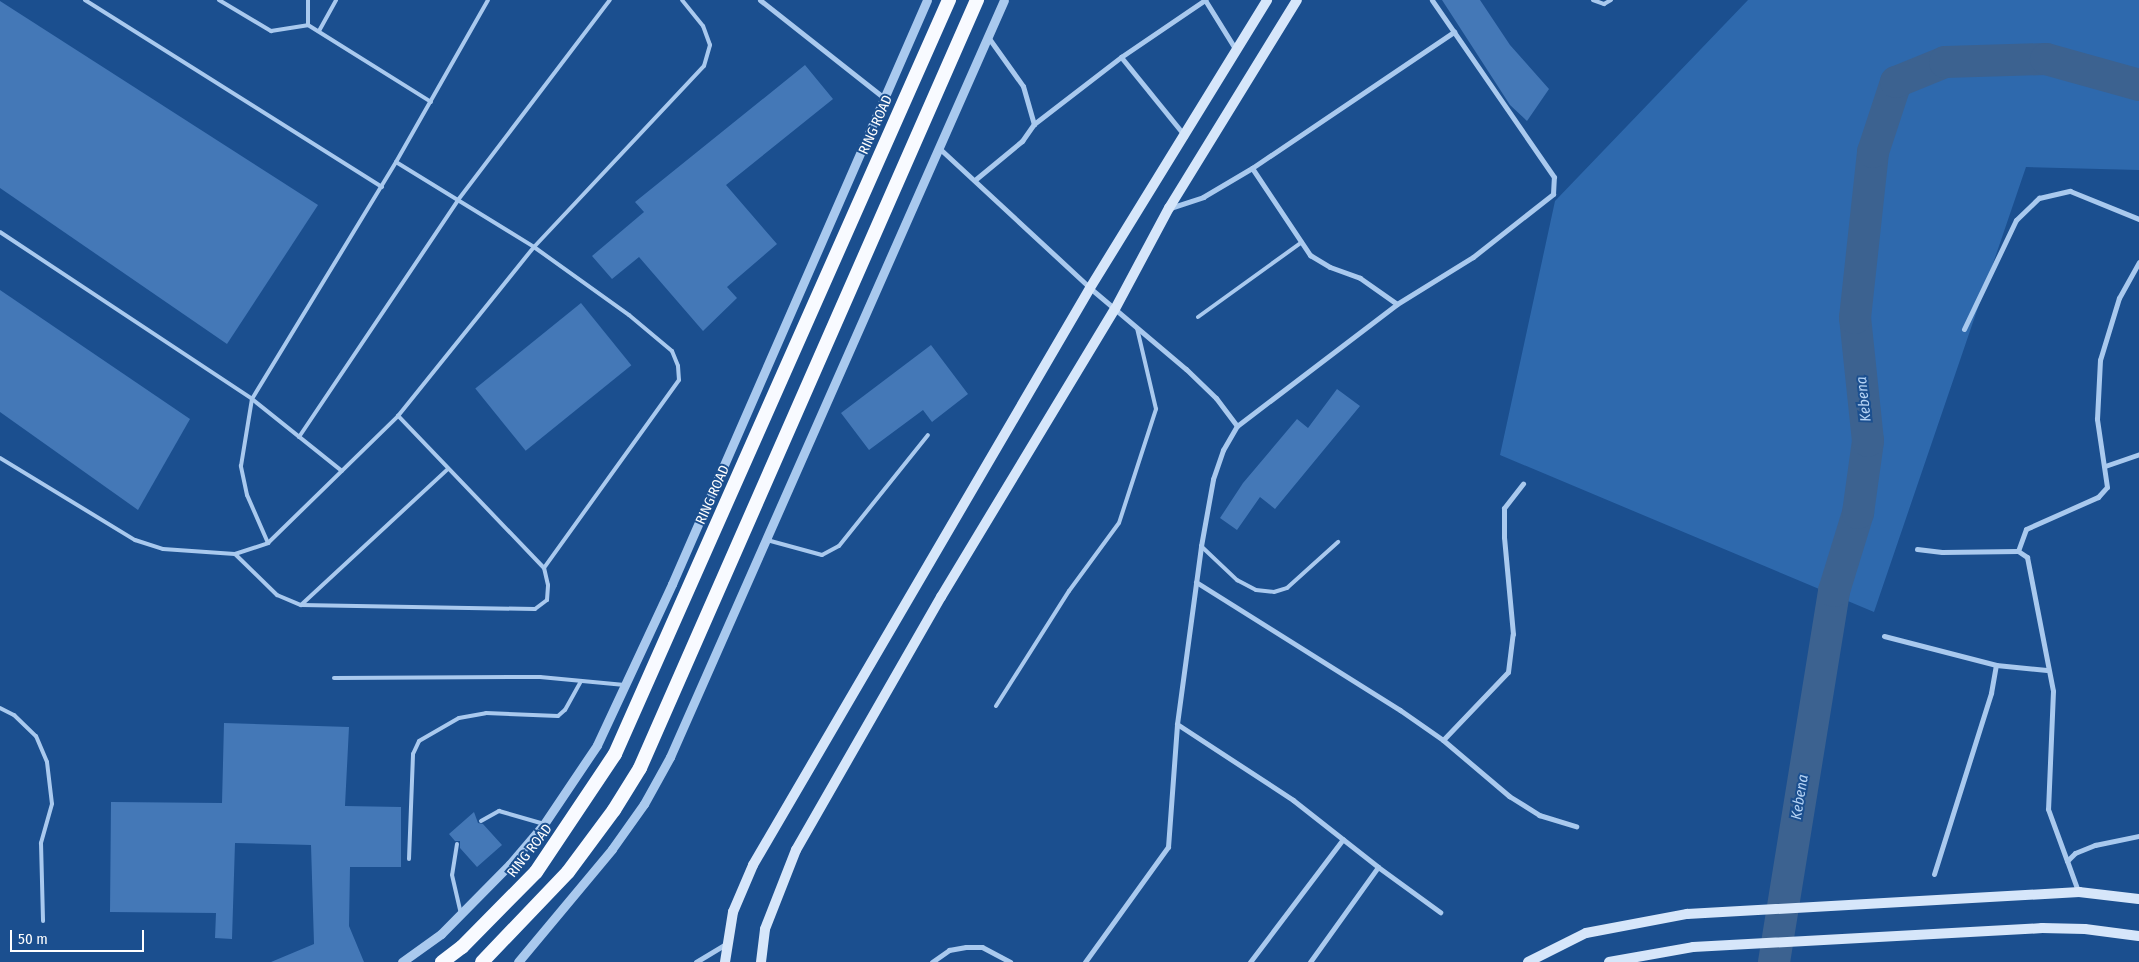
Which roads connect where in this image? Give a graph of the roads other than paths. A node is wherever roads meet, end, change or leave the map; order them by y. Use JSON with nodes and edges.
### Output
{"nodes":[{"id":1,"x":85,"y":0,"type":"edge"},
{"id":2,"x":220,"y":0,"type":"edge"},
{"id":3,"x":308,"y":0,"type":"edge"},
{"id":4,"x":336,"y":0,"type":"edge"},
{"id":5,"x":488,"y":0,"type":"edge"},
{"id":6,"x":610,"y":0,"type":"edge"},
{"id":7,"x":682,"y":0,"type":"edge"},
{"id":8,"x":760,"y":0,"type":"edge"},
{"id":9,"x":927,"y":0,"type":"edge"},
{"id":10,"x":949,"y":0,"type":"edge"},
{"id":11,"x":977,"y":0,"type":"edge"},
{"id":12,"x":1004,"y":0,"type":"edge"},
{"id":13,"x":1205,"y":0,"type":"edge"},
{"id":14,"x":1267,"y":0,"type":"edge"},
{"id":15,"x":1297,"y":0,"type":"edge"},
{"id":16,"x":1432,"y":0,"type":"edge"},
{"id":17,"x":1593,"y":0,"type":"edge"},
{"id":18,"x":1611,"y":0,"type":"edge"},
{"id":19,"x":308,"y":25,"type":"junction"},
{"id":20,"x":319,"y":31,"type":"junction"},
{"id":21,"x":1454,"y":32,"type":"junction"},
{"id":22,"x":988,"y":37,"type":"junction"},
{"id":23,"x":1237,"y":52,"type":"junction"},
{"id":24,"x":1121,"y":57,"type":"junction"},
{"id":25,"x":883,"y":97,"type":"junction"},
{"id":26,"x":431,"y":102,"type":"junction"},
{"id":27,"x":1034,"y":124,"type":"junction"},
{"id":28,"x":1185,"y":136,"type":"junction"},
{"id":29,"x":939,"y":148,"type":"junction"},
{"id":30,"x":396,"y":162,"type":"junction"},
{"id":31,"x":1252,"y":168,"type":"junction"},
{"id":32,"x":976,"y":179,"type":"junction"},
{"id":33,"x":382,"y":186,"type":"junction"},
{"id":34,"x":458,"y":200,"type":"junction"},
{"id":35,"x":1169,"y":208,"type":"junction"},
{"id":36,"x":2139,"y":219,"type":"edge"},
{"id":37,"x":0,"y":232,"type":"edge"},
{"id":38,"x":1302,"y":242,"type":"junction"},
{"id":39,"x":534,"y":247,"type":"junction"},
{"id":40,"x":2139,"y":262,"type":"edge"},
{"id":41,"x":1090,"y":288,"type":"junction"},
{"id":42,"x":1397,"y":304,"type":"junction"},
{"id":43,"x":1115,"y":309,"type":"junction"},
{"id":44,"x":1198,"y":317,"type":"dead end"},
{"id":45,"x":1138,"y":328,"type":"junction"},
{"id":46,"x":1964,"y":329,"type":"dead end"},
{"id":47,"x":252,"y":399,"type":"junction"},
{"id":48,"x":398,"y":416,"type":"junction"},
{"id":49,"x":1237,"y":426,"type":"junction"},
{"id":50,"x":928,"y":435,"type":"dead end"},
{"id":51,"x":299,"y":437,"type":"junction"},
{"id":52,"x":2139,"y":454,"type":"edge"},
{"id":53,"x":0,"y":458,"type":"edge"},
{"id":54,"x":2105,"y":466,"type":"junction"},
{"id":55,"x":448,"y":469,"type":"junction"},
{"id":56,"x":342,"y":471,"type":"junction"},
{"id":57,"x":1523,"y":484,"type":"dead end"},
{"id":58,"x":767,"y":540,"type":"junction"},
{"id":59,"x":1338,"y":542,"type":"dead end"},
{"id":60,"x":268,"y":543,"type":"junction"},
{"id":61,"x":1201,"y":546,"type":"junction"},
{"id":62,"x":1917,"y":549,"type":"dead end"},
{"id":63,"x":2018,"y":551,"type":"junction"},
{"id":64,"x":235,"y":554,"type":"junction"},
{"id":65,"x":544,"y":568,"type":"junction"},
{"id":66,"x":1196,"y":582,"type":"junction"},
{"id":67,"x":301,"y":605,"type":"junction"},
{"id":68,"x":1884,"y":636,"type":"dead end"},
{"id":69,"x":1996,"y":665,"type":"junction"},
{"id":70,"x":2047,"y":670,"type":"junction"},
{"id":71,"x":334,"y":678,"type":"dead end"},
{"id":72,"x":581,"y":681,"type":"junction"},
{"id":73,"x":625,"y":685,"type":"junction"},
{"id":74,"x":996,"y":706,"type":"dead end"},
{"id":75,"x":0,"y":708,"type":"edge"},
{"id":76,"x":1177,"y":724,"type":"junction"},
{"id":77,"x":1443,"y":740,"type":"junction"},
{"id":78,"x":481,"y":821,"type":"dead end"},
{"id":79,"x":544,"y":824,"type":"junction"},
{"id":80,"x":1576,"y":826,"type":"dead end"},
{"id":81,"x":2139,"y":836,"type":"edge"},
{"id":82,"x":1343,"y":838,"type":"junction"},
{"id":83,"x":457,"y":844,"type":"dead end"},
{"id":84,"x":409,"y":859,"type":"dead end"},
{"id":85,"x":2067,"y":861,"type":"junction"},
{"id":86,"x":1378,"y":867,"type":"junction"},
{"id":87,"x":1934,"y":874,"type":"dead end"},
{"id":88,"x":2079,"y":892,"type":"junction"},
{"id":89,"x":2139,"y":899,"type":"edge"},
{"id":90,"x":1440,"y":912,"type":"dead end"},
{"id":91,"x":461,"y":914,"type":"junction"},
{"id":92,"x":43,"y":921,"type":"dead end"},
{"id":93,"x":2139,"y":936,"type":"edge"},
{"id":94,"x":726,"y":944,"type":"junction"},
{"id":95,"x":402,"y":962,"type":"edge"},
{"id":96,"x":442,"y":962,"type":"edge"},
{"id":97,"x":482,"y":962,"type":"edge"},
{"id":98,"x":518,"y":962,"type":"edge"},
{"id":99,"x":696,"y":962,"type":"edge"},
{"id":100,"x":725,"y":962,"type":"edge"},
{"id":101,"x":762,"y":962,"type":"edge"},
{"id":102,"x":932,"y":962,"type":"edge"},
{"id":103,"x":1010,"y":962,"type":"edge"},
{"id":104,"x":1085,"y":962,"type":"edge"},
{"id":105,"x":1250,"y":962,"type":"edge"},
{"id":106,"x":1310,"y":962,"type":"edge"},
{"id":107,"x":1528,"y":962,"type":"edge"},
{"id":108,"x":1609,"y":962,"type":"edge"}],
"edges":[{"from":1,"to":33,"type":"lane"},
{"from":2,"to":19,"type":"lane"},
{"from":3,"to":19,"type":"lane"},
{"from":4,"to":20,"type":"lane"},
{"from":5,"to":26,"type":"lane"},
{"from":6,"to":34,"type":"lane"},
{"from":7,"to":39,"type":"lane"},
{"from":8,"to":25,"type":"street"},
{"from":9,"to":25,"type":"street"},
{"from":10,"to":96,"type":"highway","name":"RING ROAD"},
{"from":11,"to":97,"type":"highway"},
{"from":12,"to":22,"type":"street"},
{"from":13,"to":23,"type":"street"},
{"from":13,"to":24,"type":"street"},
{"from":14,"to":23,"type":"main road"},
{"from":15,"to":35,"type":"main road"},
{"from":16,"to":21,"type":"street"},
{"from":17,"to":18,"type":"lane"},
{"from":19,"to":20,"type":"lane"},
{"from":20,"to":26,"type":"lane"},
{"from":21,"to":31,"type":"street"},
{"from":21,"to":42,"type":"street"},
{"from":22,"to":27,"type":"street"},
{"from":22,"to":29,"type":"street"},
{"from":23,"to":28,"type":"main road"},
{"from":24,"to":27,"type":"street"},
{"from":24,"to":28,"type":"street"},
{"from":25,"to":73,"type":"street"},
{"from":26,"to":30,"type":"lane"},
{"from":27,"to":32,"type":"street"},
{"from":28,"to":41,"type":"main road"},
{"from":29,"to":32,"type":"street"},
{"from":29,"to":58,"type":"street"},
{"from":30,"to":33,"type":"lane"},
{"from":30,"to":34,"type":"lane"},
{"from":31,"to":35,"type":"street"},
{"from":31,"to":38,"type":"street"},
{"from":32,"to":41,"type":"street"},
{"from":33,"to":47,"type":"lane"},
{"from":34,"to":39,"type":"lane"},
{"from":34,"to":51,"type":"lane"},
{"from":35,"to":43,"type":"main road"},
{"from":36,"to":46,"type":"street"},
{"from":37,"to":47,"type":"lane"},
{"from":38,"to":42,"type":"street"},
{"from":38,"to":44,"type":"lane"},
{"from":39,"to":48,"type":"lane"},
{"from":39,"to":65,"type":"lane"},
{"from":40,"to":54,"type":"street"},
{"from":41,"to":43,"type":"street"},
{"from":41,"to":94,"type":"main road"},
{"from":42,"to":49,"type":"street"},
{"from":43,"to":45,"type":"street"},
{"from":43,"to":101,"type":"main road"},
{"from":45,"to":49,"type":"street"},
{"from":45,"to":74,"type":"lane"},
{"from":47,"to":51,"type":"lane"},
{"from":47,"to":60,"type":"lane"},
{"from":48,"to":55,"type":"lane"},
{"from":48,"to":56,"type":"lane"},
{"from":49,"to":61,"type":"street"},
{"from":50,"to":58,"type":"lane"},
{"from":51,"to":56,"type":"lane"},
{"from":52,"to":54,"type":"street"},
{"from":53,"to":64,"type":"lane"},
{"from":54,"to":63,"type":"street"},
{"from":55,"to":65,"type":"lane"},
{"from":55,"to":67,"type":"lane"},
{"from":56,"to":60,"type":"lane"},
{"from":57,"to":77,"type":"street"},
{"from":58,"to":98,"type":"street"},
{"from":59,"to":61,"type":"lane"},
{"from":60,"to":64,"type":"lane"},
{"from":61,"to":66,"type":"street"},
{"from":62,"to":63,"type":"street"},
{"from":63,"to":70,"type":"street"},
{"from":64,"to":67,"type":"lane"},
{"from":65,"to":67,"type":"lane"},
{"from":66,"to":76,"type":"street"},
{"from":66,"to":77,"type":"street"},
{"from":68,"to":69,"type":"street"},
{"from":69,"to":70,"type":"street"},
{"from":69,"to":87,"type":"street"},
{"from":70,"to":85,"type":"street"},
{"from":71,"to":72,"type":"lane"},
{"from":72,"to":73,"type":"lane"},
{"from":72,"to":84,"type":"lane"},
{"from":73,"to":79,"type":"street"},
{"from":75,"to":92,"type":"lane"},
{"from":76,"to":82,"type":"street"},
{"from":76,"to":104,"type":"street"},
{"from":77,"to":80,"type":"street"},
{"from":78,"to":79,"type":"lane"},
{"from":79,"to":91,"type":"street"},
{"from":81,"to":85,"type":"street"},
{"from":82,"to":86,"type":"street"},
{"from":82,"to":105,"type":"street"},
{"from":83,"to":91,"type":"lane"},
{"from":85,"to":88,"type":"street"},
{"from":86,"to":90,"type":"street"},
{"from":86,"to":106,"type":"street"},
{"from":88,"to":89,"type":"main road"},
{"from":88,"to":107,"type":"main road"},
{"from":91,"to":95,"type":"street"},
{"from":93,"to":108,"type":"main road"},
{"from":94,"to":99,"type":"street"},
{"from":94,"to":100,"type":"main road"},
{"from":102,"to":103,"type":"street"}]}
